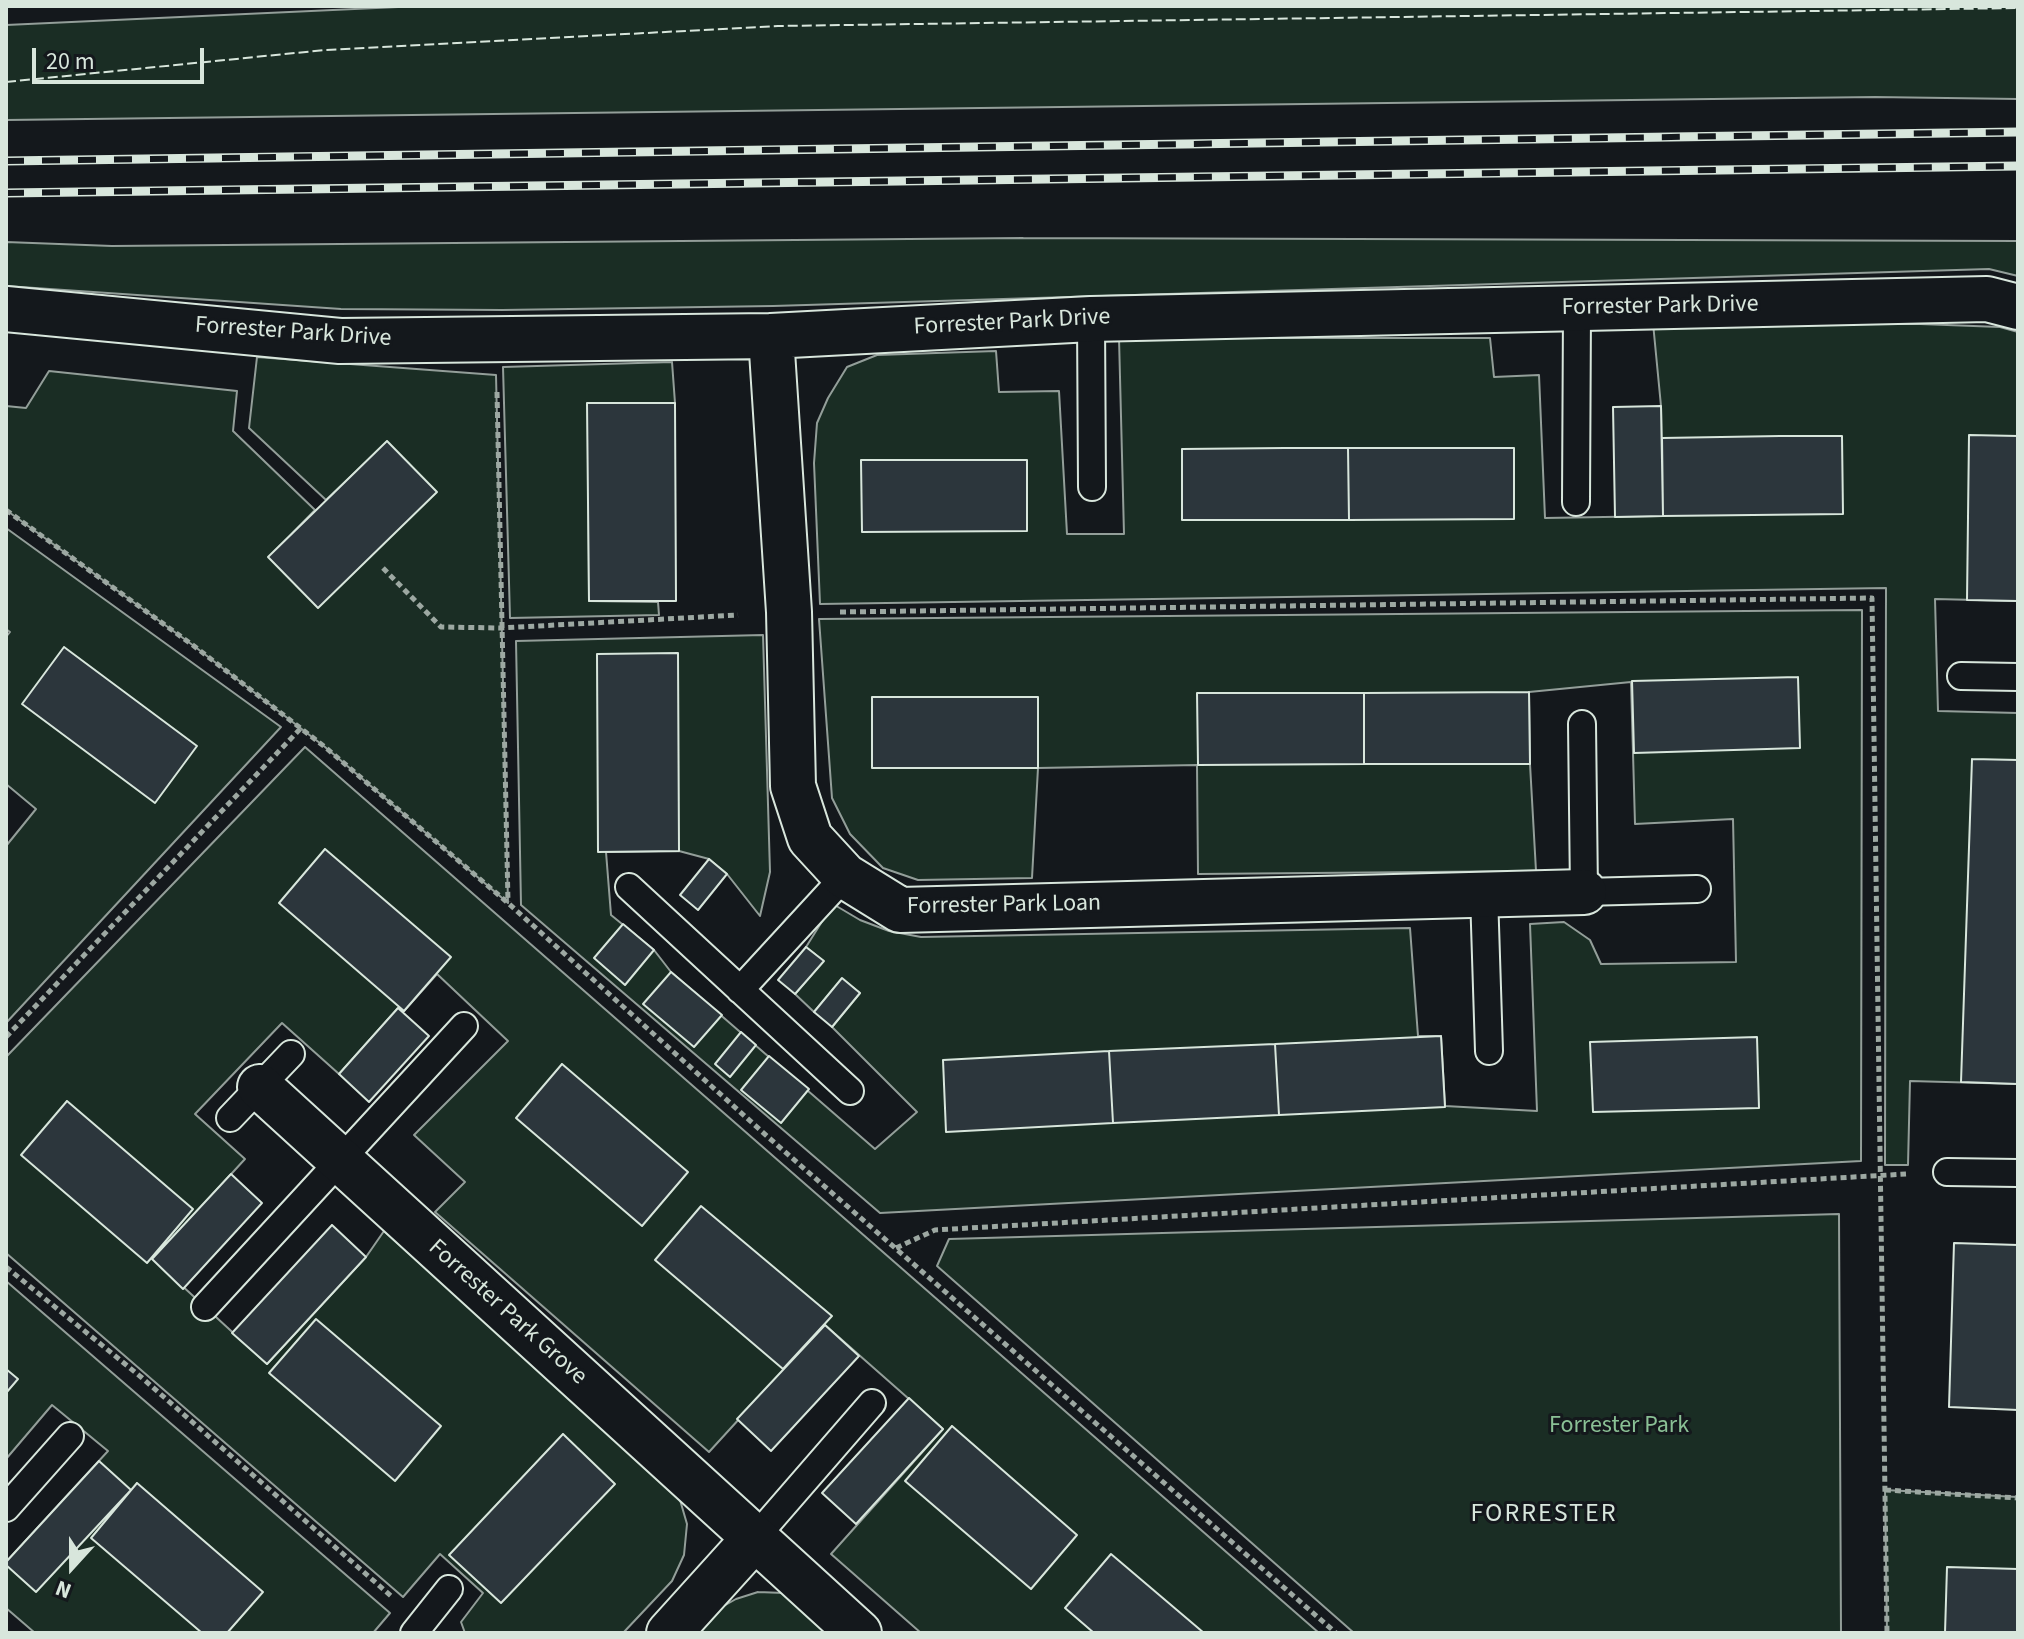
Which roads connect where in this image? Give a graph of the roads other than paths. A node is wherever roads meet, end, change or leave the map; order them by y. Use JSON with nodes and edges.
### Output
{"nodes":[{"id":1,"x":2018,"y":307,"type":"edge"},
{"id":2,"x":6,"y":309,"type":"edge"},
{"id":3,"x":1577,"y":309,"type":"junction"},
{"id":4,"x":1091,"y":319,"type":"junction"},
{"id":5,"x":771,"y":336,"type":"junction"},
{"id":6,"x":1092,"y":487,"type":"dead end"},
{"id":7,"x":1576,"y":502,"type":"dead end"},
{"id":8,"x":1961,"y":676,"type":"dead end"},
{"id":9,"x":2018,"y":677,"type":"edge"},
{"id":10,"x":1582,"y":724,"type":"dead end"},
{"id":11,"x":845,"y":876,"type":"junction"},
{"id":12,"x":629,"y":887,"type":"dead end"},
{"id":13,"x":1697,"y":889,"type":"dead end"},
{"id":14,"x":1584,"y":892,"type":"junction"},
{"id":15,"x":1484,"y":894,"type":"junction"},
{"id":16,"x":740,"y":990,"type":"junction"},
{"id":17,"x":464,"y":1026,"type":"dead end"},
{"id":18,"x":1489,"y":1051,"type":"dead end"},
{"id":19,"x":291,"y":1054,"type":"dead end"},
{"id":20,"x":850,"y":1091,"type":"dead end"},
{"id":21,"x":245,"y":1102,"type":"joint"},
{"id":22,"x":339,"y":1160,"type":"junction"},
{"id":23,"x":1947,"y":1172,"type":"road end"},
{"id":24,"x":2018,"y":1173,"type":"edge"},
{"id":25,"x":205,"y":1307,"type":"dead end"},
{"id":26,"x":872,"y":1403,"type":"dead end"},
{"id":27,"x":70,"y":1436,"type":"dead end"},
{"id":28,"x":6,"y":1508,"type":"edge"},
{"id":29,"x":754,"y":1539,"type":"junction"},
{"id":30,"x":449,"y":1589,"type":"dead end"},
{"id":31,"x":423,"y":1630,"type":"edge"},
{"id":32,"x":669,"y":1633,"type":"edge"},
{"id":33,"x":859,"y":1633,"type":"edge"}],
"edges":[{"from":1,"to":3,"type":"street","name":"Forrester Park Drive"},
{"from":2,"to":5,"type":"street","name":"Forrester Park Drive"},
{"from":3,"to":4,"type":"street","name":"Forrester Park Drive"},
{"from":3,"to":7,"type":"lane"},
{"from":4,"to":5,"type":"street","name":"Forrester Park Drive"},
{"from":4,"to":6,"type":"lane"},
{"from":5,"to":11,"type":"street","name":"Forrester Park Loan"},
{"from":8,"to":9,"type":"lane"},
{"from":10,"to":14,"type":"lane"},
{"from":11,"to":15,"type":"street","name":"Forrester Park Loan"},
{"from":11,"to":16,"type":"lane"},
{"from":12,"to":16,"type":"lane"},
{"from":13,"to":14,"type":"lane"},
{"from":14,"to":15,"type":"street","name":"Forrester Park Loan"},
{"from":15,"to":18,"type":"lane"},
{"from":16,"to":20,"type":"lane"},
{"from":17,"to":22,"type":"lane"},
{"from":19,"to":21,"type":"lane"},
{"from":21,"to":22,"type":"street","name":"Forrester Park Grove"},
{"from":22,"to":25,"type":"lane"},
{"from":22,"to":29,"type":"street","name":"Forrester Park Grove"},
{"from":23,"to":24,"type":"lane"},
{"from":26,"to":29,"type":"lane"},
{"from":27,"to":28,"type":"lane"},
{"from":29,"to":32,"type":"street"},
{"from":29,"to":33,"type":"street","name":"Forrester Park Grove"},
{"from":30,"to":31,"type":"lane"}]}
